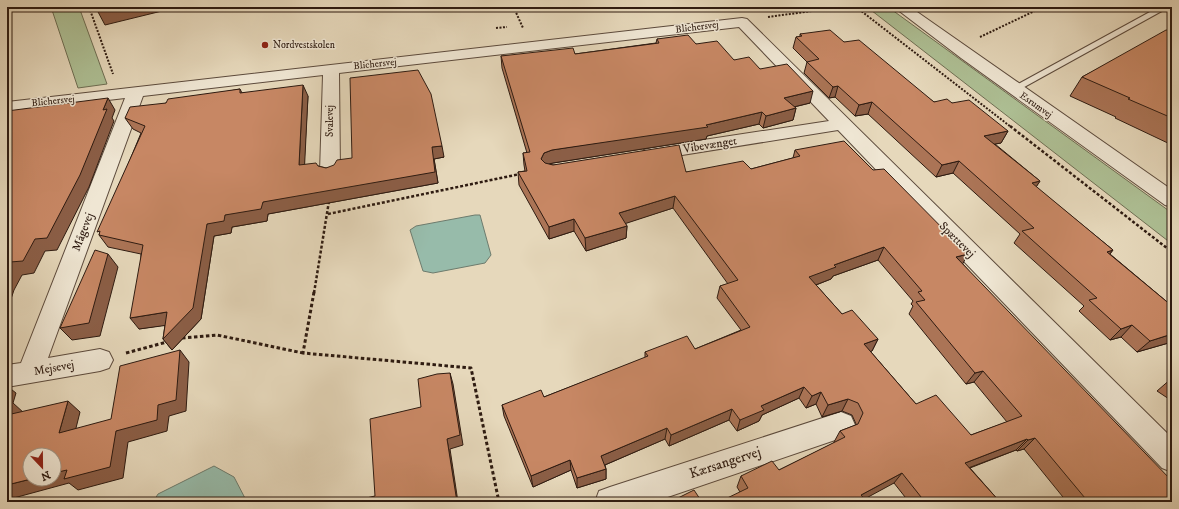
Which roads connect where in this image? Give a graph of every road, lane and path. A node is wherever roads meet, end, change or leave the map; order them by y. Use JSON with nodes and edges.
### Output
{"nodes":[{"id":1,"x":89,"y":7,"type":"edge"},
{"id":2,"x":509,"y":7,"type":"edge"},
{"id":3,"x":527,"y":7,"type":"edge"},
{"id":4,"x":841,"y":7,"type":"edge"},
{"id":5,"x":856,"y":7,"type":"edge"},
{"id":6,"x":901,"y":7,"type":"edge"},
{"id":7,"x":1043,"y":7,"type":"edge"},
{"id":8,"x":1165,"y":7,"type":"edge"},
{"id":9,"x":514,"y":8,"type":"junction"},
{"id":10,"x":742,"y":22,"type":"junction"},
{"id":11,"x":531,"y":46,"type":"junction"},
{"id":12,"x":955,"y":47,"type":"junction"},
{"id":13,"x":330,"y":69,"type":"junction"},
{"id":14,"x":1014,"y":89,"type":"junction"},
{"id":15,"x":136,"y":92,"type":"junction"},
{"id":16,"x":106,"y":95,"type":"junction"},
{"id":17,"x":7,"y":107,"type":"edge"},
{"id":18,"x":843,"y":124,"type":"junction"},
{"id":19,"x":632,"y":157,"type":"edge"},
{"id":20,"x":330,"y":172,"type":"joint"},
{"id":21,"x":525,"y":174,"type":"edge"},
{"id":22,"x":1172,"y":200,"type":"edge"},
{"id":23,"x":328,"y":214,"type":"junction"},
{"id":24,"x":1172,"y":252,"type":"edge"},
{"id":25,"x":181,"y":338,"type":"dead end"},
{"id":26,"x":174,"y":340,"type":"edge"},
{"id":27,"x":303,"y":353,"type":"junction"},
{"id":28,"x":100,"y":360,"type":"joint"},
{"id":29,"x":19,"y":374,"type":"edge"},
{"id":30,"x":841,"y":425,"type":"dead end"},
{"id":31,"x":1172,"y":458,"type":"edge"},
{"id":32,"x":499,"y":502,"type":"edge"},
{"id":33,"x":610,"y":502,"type":"edge"}],
"edges":[{"from":1,"to":16,"type":"path"},
{"from":2,"to":9,"type":"path"},
{"from":3,"to":9,"type":"path"},
{"from":4,"to":10,"type":"path"},
{"from":5,"to":24,"type":"path"},
{"from":6,"to":12,"type":"street","name":"Esrumvej"},
{"from":7,"to":12,"type":"path"},
{"from":8,"to":14,"type":"lane"},
{"from":9,"to":11,"type":"path"},
{"from":10,"to":11,"type":"street","name":"Blichersvej"},
{"from":10,"to":18,"type":"street","name":"Spættevej"},
{"from":11,"to":13,"type":"street","name":"Blichersvej"},
{"from":12,"to":14,"type":"street","name":"Esrumvej"},
{"from":13,"to":15,"type":"street","name":"Blichersvej"},
{"from":13,"to":20,"type":"street","name":"Svalevej"},
{"from":14,"to":22,"type":"street","name":"Esrumvej"},
{"from":15,"to":16,"type":"street","name":"Blichersvej"},
{"from":15,"to":29,"type":"street","name":"Mågevej"},
{"from":16,"to":17,"type":"street","name":"Blichersvej"},
{"from":18,"to":19,"type":"street","name":"Vibevænget"},
{"from":18,"to":31,"type":"street","name":"Spættevej"},
{"from":20,"to":23,"type":"path"},
{"from":21,"to":23,"type":"path"},
{"from":23,"to":27,"type":"path"},
{"from":25,"to":27,"type":"path"},
{"from":26,"to":28,"type":"path"},
{"from":27,"to":32,"type":"path"},
{"from":28,"to":29,"type":"street","name":"Mejsevej"},
{"from":30,"to":33,"type":"street","name":"Kærsangervej"}]}
